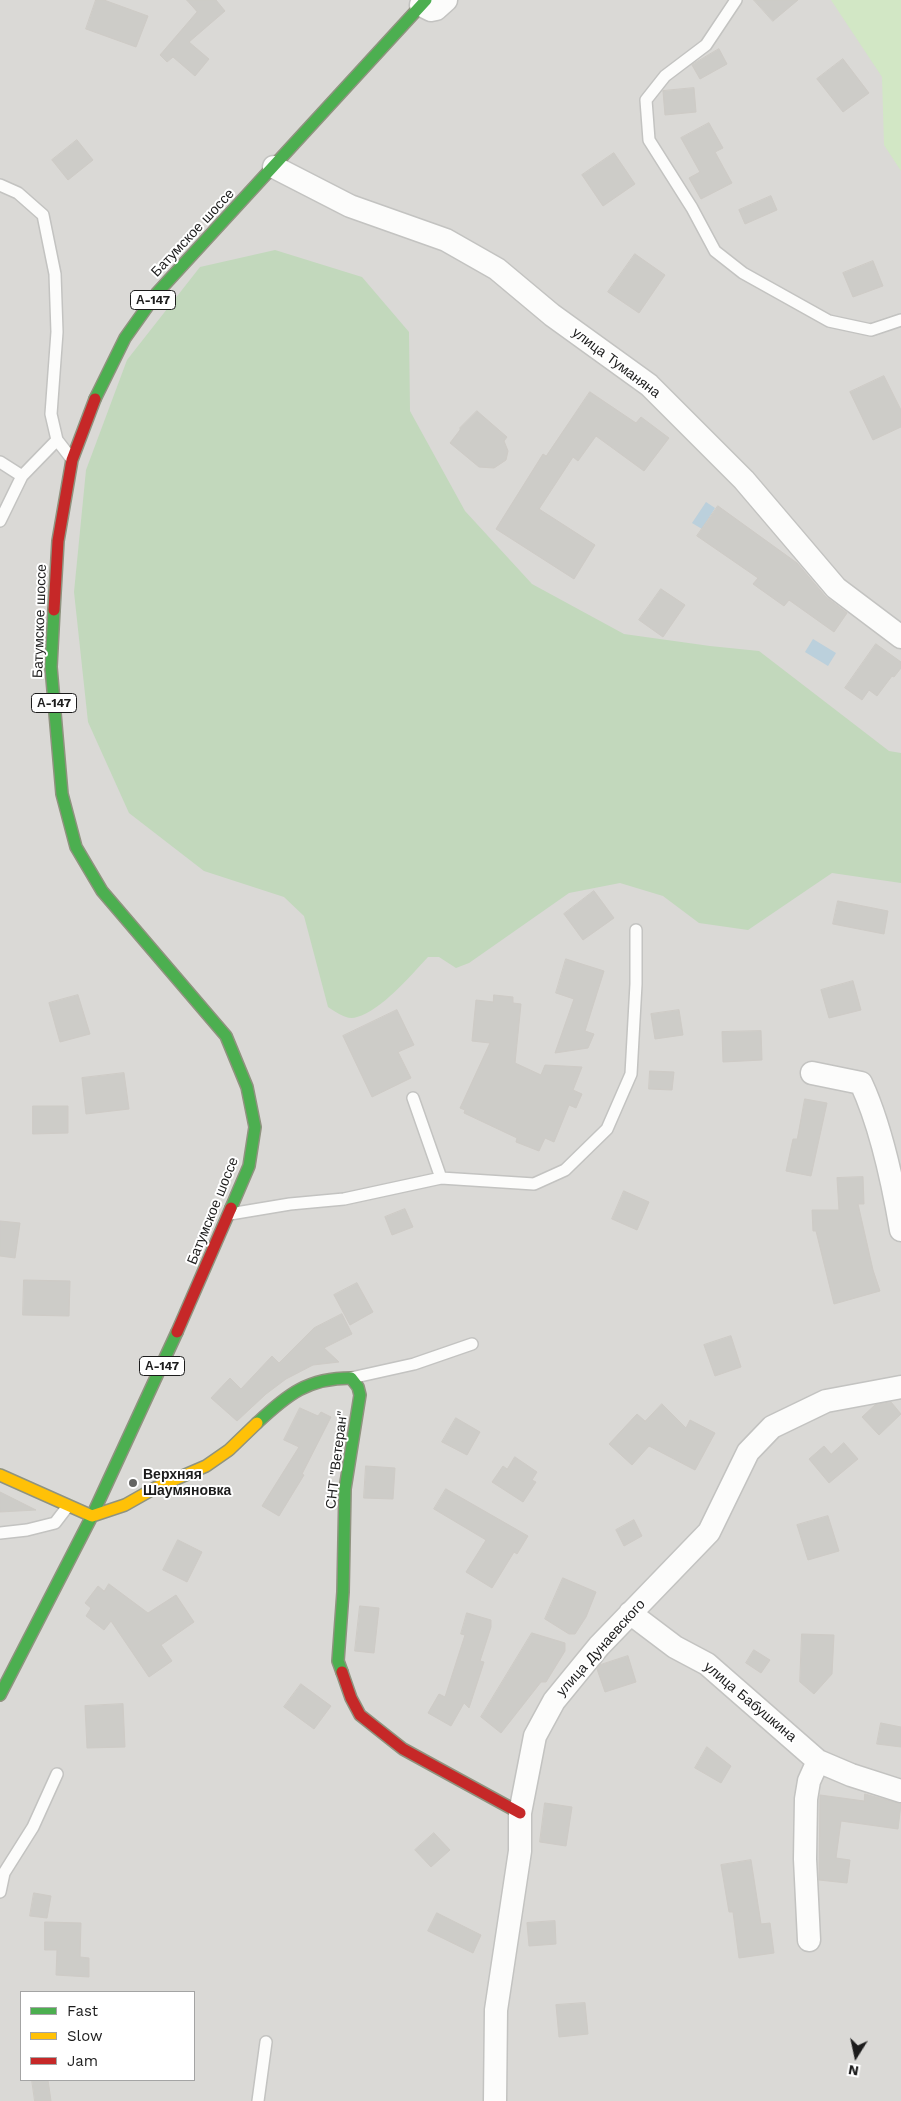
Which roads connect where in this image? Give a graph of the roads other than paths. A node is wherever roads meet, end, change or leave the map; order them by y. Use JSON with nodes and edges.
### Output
{"nodes":[{"id":1,"x":446,"y":0,"type":"edge"},
{"id":2,"x":736,"y":0,"type":"edge"},
{"id":3,"x":424,"y":3,"type":"edge"},
{"id":4,"x":274,"y":167,"type":"junction"},
{"id":5,"x":0,"y":185,"type":"edge"},
{"id":6,"x":901,"y":320,"type":"edge"},
{"id":7,"x":57,"y":440,"type":"junction"},
{"id":8,"x":72,"y":460,"type":"junction"},
{"id":9,"x":0,"y":462,"type":"edge"},
{"id":10,"x":22,"y":476,"type":"junction"},
{"id":11,"x":0,"y":521,"type":"edge"},
{"id":12,"x":901,"y":637,"type":"edge"},
{"id":13,"x":636,"y":930,"type":"dead end"},
{"id":14,"x":812,"y":1073,"type":"dead end"},
{"id":15,"x":413,"y":1098,"type":"dead end"},
{"id":16,"x":441,"y":1178,"type":"junction"},
{"id":17,"x":229,"y":1214,"type":"junction"},
{"id":18,"x":901,"y":1230,"type":"edge"},
{"id":19,"x":472,"y":1344,"type":"dead end"},
{"id":20,"x":351,"y":1378,"type":"junction"},
{"id":21,"x":901,"y":1387,"type":"edge"},
{"id":22,"x":0,"y":1475,"type":"edge"},
{"id":23,"x":68,"y":1506,"type":"junction"},
{"id":24,"x":92,"y":1516,"type":"junction"},
{"id":25,"x":0,"y":1533,"type":"edge"},
{"id":26,"x":630,"y":1613,"type":"junction"},
{"id":27,"x":0,"y":1694,"type":"edge"},
{"id":28,"x":818,"y":1761,"type":"junction"},
{"id":29,"x":57,"y":1774,"type":"dead end"},
{"id":30,"x":901,"y":1791,"type":"edge"},
{"id":31,"x":520,"y":1813,"type":"junction"},
{"id":32,"x":0,"y":1892,"type":"edge"},
{"id":33,"x":808,"y":1940,"type":"dead end"},
{"id":34,"x":266,"y":2042,"type":"dead end"},
{"id":35,"x":258,"y":2101,"type":"edge"},
{"id":36,"x":495,"y":2101,"type":"edge"}],
"edges":[{"from":1,"to":3,"type":"street"},
{"from":2,"to":6,"type":"lane"},
{"from":3,"to":4,"type":"main road","name":"Батумское шоссе","number":"А-147"},
{"from":4,"to":8,"type":"main road","name":"Батумское шоссе","number":"А-147"},
{"from":4,"to":12,"type":"street","name":"улица Туманяна"},
{"from":5,"to":7,"type":"lane"},
{"from":7,"to":8,"type":"lane"},
{"from":7,"to":10,"type":"lane"},
{"from":8,"to":17,"type":"main road","name":"Батумское шоссе","number":"А-147"},
{"from":9,"to":10,"type":"lane"},
{"from":10,"to":11,"type":"lane"},
{"from":13,"to":16,"type":"lane"},
{"from":14,"to":18,"type":"street"},
{"from":15,"to":16,"type":"lane"},
{"from":16,"to":17,"type":"lane"},
{"from":17,"to":24,"type":"main road","name":"Батумское шоссе","number":"А-147"},
{"from":19,"to":20,"type":"lane"},
{"from":20,"to":24,"type":"main road"},
{"from":20,"to":31,"type":"main road","name":"СНТ \"Ветеран\""},
{"from":21,"to":26,"type":"street","name":"улица Дунаевского"},
{"from":22,"to":23,"type":"main road"},
{"from":23,"to":24,"type":"main road"},
{"from":23,"to":25,"type":"lane"},
{"from":24,"to":27,"type":"main road","name":"Батумское шоссе","number":"А-147"},
{"from":26,"to":28,"type":"street","name":"улица Бабушкина"},
{"from":26,"to":31,"type":"street","name":"улица Дунаевского"},
{"from":28,"to":30,"type":"street","name":"улица Бабушкина"},
{"from":28,"to":33,"type":"street"},
{"from":29,"to":32,"type":"lane"},
{"from":31,"to":36,"type":"street","name":"улица Дунаевского"},
{"from":34,"to":35,"type":"lane"}]}
